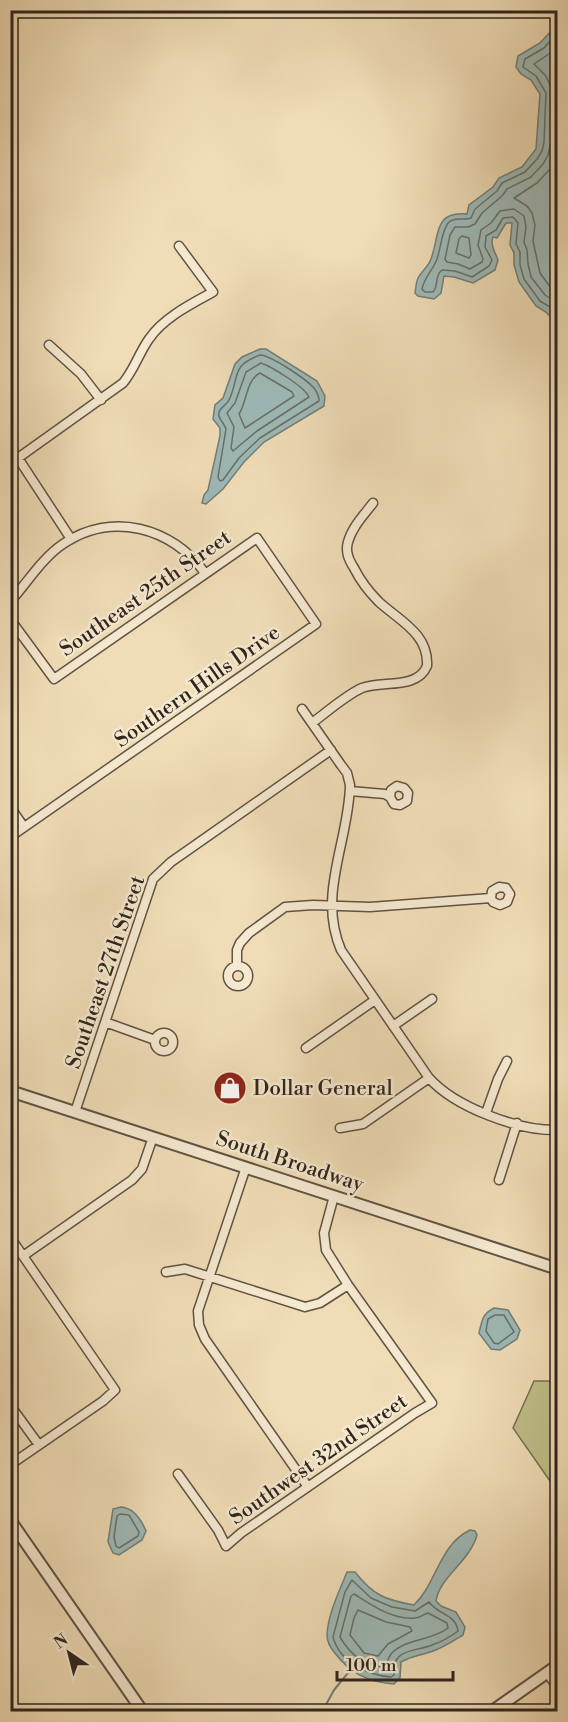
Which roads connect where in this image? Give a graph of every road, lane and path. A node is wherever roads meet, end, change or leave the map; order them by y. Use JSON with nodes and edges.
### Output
{"nodes":[{"id":1,"x":179,"y":246,"type":"dead end"},
{"id":2,"x":49,"y":345,"type":"dead end"},
{"id":3,"x":101,"y":399,"type":"junction"},
{"id":4,"x":10,"y":451,"type":"edge"},
{"id":5,"x":18,"y":458,"type":"junction"},
{"id":6,"x":373,"y":503,"type":"dead end"},
{"id":7,"x":257,"y":538,"type":"joint"},
{"id":8,"x":71,"y":539,"type":"junction"},
{"id":9,"x":205,"y":573,"type":"junction"},
{"id":10,"x":10,"y":602,"type":"edge"},
{"id":11,"x":10,"y":619,"type":"edge"},
{"id":12,"x":302,"y":709,"type":"dead end"},
{"id":13,"x":312,"y":723,"type":"junction"},
{"id":14,"x":331,"y":750,"type":"junction"},
{"id":15,"x":350,"y":791,"type":"junction"},
{"id":16,"x":390,"y":796,"type":"dead end"},
{"id":17,"x":10,"y":807,"type":"edge"},
{"id":18,"x":24,"y":827,"type":"junction"},
{"id":19,"x":10,"y":837,"type":"edge"},
{"id":20,"x":491,"y":898,"type":"dead end"},
{"id":21,"x":330,"y":906,"type":"junction"},
{"id":22,"x":237,"y":966,"type":"dead end"},
{"id":23,"x":432,"y":999,"type":"dead end"},
{"id":24,"x":375,"y":1000,"type":"junction"},
{"id":25,"x":105,"y":1022,"type":"junction"},
{"id":26,"x":393,"y":1026,"type":"junction"},
{"id":27,"x":155,"y":1040,"type":"dead end"},
{"id":28,"x":306,"y":1048,"type":"dead end"},
{"id":29,"x":507,"y":1061,"type":"dead end"},
{"id":30,"x":429,"y":1078,"type":"junction"},
{"id":31,"x":10,"y":1091,"type":"edge"},
{"id":32,"x":75,"y":1112,"type":"junction"},
{"id":33,"x":486,"y":1113,"type":"junction"},
{"id":34,"x":517,"y":1123,"type":"junction"},
{"id":35,"x":340,"y":1128,"type":"dead end"},
{"id":36,"x":558,"y":1130,"type":"edge"},
{"id":37,"x":153,"y":1137,"type":"junction"},
{"id":38,"x":246,"y":1167,"type":"junction"},
{"id":39,"x":499,"y":1180,"type":"dead end"},
{"id":40,"x":334,"y":1196,"type":"junction"},
{"id":41,"x":10,"y":1237,"type":"edge"},
{"id":42,"x":23,"y":1256,"type":"junction"},
{"id":43,"x":558,"y":1269,"type":"edge"},
{"id":44,"x":166,"y":1272,"type":"dead end"},
{"id":45,"x":210,"y":1277,"type":"junction"},
{"id":46,"x":348,"y":1285,"type":"junction"},
{"id":47,"x":10,"y":1405,"type":"edge"},
{"id":48,"x":39,"y":1445,"type":"junction"},
{"id":49,"x":10,"y":1465,"type":"edge"},
{"id":50,"x":178,"y":1474,"type":"dead end"},
{"id":51,"x":308,"y":1487,"type":"junction"},
{"id":52,"x":10,"y":1520,"type":"edge"},
{"id":53,"x":558,"y":1665,"type":"edge"},
{"id":54,"x":547,"y":1673,"type":"junction"},
{"id":55,"x":558,"y":1688,"type":"edge"},
{"id":56,"x":143,"y":1712,"type":"edge"},
{"id":57,"x":492,"y":1712,"type":"edge"}],
"edges":[{"from":1,"to":3,"type":"street"},
{"from":2,"to":3,"type":"street"},
{"from":3,"to":5,"type":"street"},
{"from":4,"to":5,"type":"street"},
{"from":5,"to":8,"type":"street"},
{"from":6,"to":13,"type":"street"},
{"from":7,"to":9,"type":"street","name":"Southeast 25th Street"},
{"from":7,"to":18,"type":"street","name":"Southern Hills Drive"},
{"from":8,"to":9,"type":"street"},
{"from":8,"to":10,"type":"street"},
{"from":9,"to":11,"type":"street","name":"Southeast 25th Street"},
{"from":12,"to":13,"type":"street"},
{"from":13,"to":14,"type":"street"},
{"from":14,"to":15,"type":"street"},
{"from":14,"to":25,"type":"street","name":"Southeast 27th Street"},
{"from":15,"to":16,"type":"street"},
{"from":15,"to":21,"type":"street"},
{"from":17,"to":18,"type":"street"},
{"from":18,"to":19,"type":"street","name":"Southern Hills Drive"},
{"from":20,"to":21,"type":"street"},
{"from":21,"to":22,"type":"street"},
{"from":21,"to":24,"type":"street"},
{"from":23,"to":26,"type":"street"},
{"from":24,"to":26,"type":"street"},
{"from":24,"to":28,"type":"street"},
{"from":25,"to":27,"type":"street"},
{"from":25,"to":32,"type":"street","name":"Southeast 27th Street"},
{"from":26,"to":30,"type":"street"},
{"from":29,"to":33,"type":"street"},
{"from":30,"to":33,"type":"street"},
{"from":30,"to":35,"type":"street"},
{"from":31,"to":32,"type":"street","name":"South Broadway"},
{"from":32,"to":37,"type":"street","name":"South Broadway"},
{"from":33,"to":34,"type":"street"},
{"from":34,"to":36,"type":"street"},
{"from":34,"to":39,"type":"street"},
{"from":37,"to":38,"type":"street","name":"South Broadway"},
{"from":37,"to":42,"type":"street"},
{"from":38,"to":40,"type":"street","name":"South Broadway"},
{"from":38,"to":45,"type":"street"},
{"from":40,"to":43,"type":"street","name":"South Broadway"},
{"from":40,"to":46,"type":"street"},
{"from":41,"to":42,"type":"street"},
{"from":42,"to":48,"type":"street"},
{"from":44,"to":45,"type":"street"},
{"from":45,"to":46,"type":"street"},
{"from":45,"to":51,"type":"street"},
{"from":46,"to":51,"type":"street","name":"Southwest 32nd Street"},
{"from":47,"to":48,"type":"street"},
{"from":48,"to":49,"type":"street"},
{"from":50,"to":51,"type":"street","name":"Southwest 32nd Street"},
{"from":52,"to":56,"type":"street"},
{"from":53,"to":54,"type":"street"},
{"from":54,"to":55,"type":"street"},
{"from":54,"to":57,"type":"street"}]}
